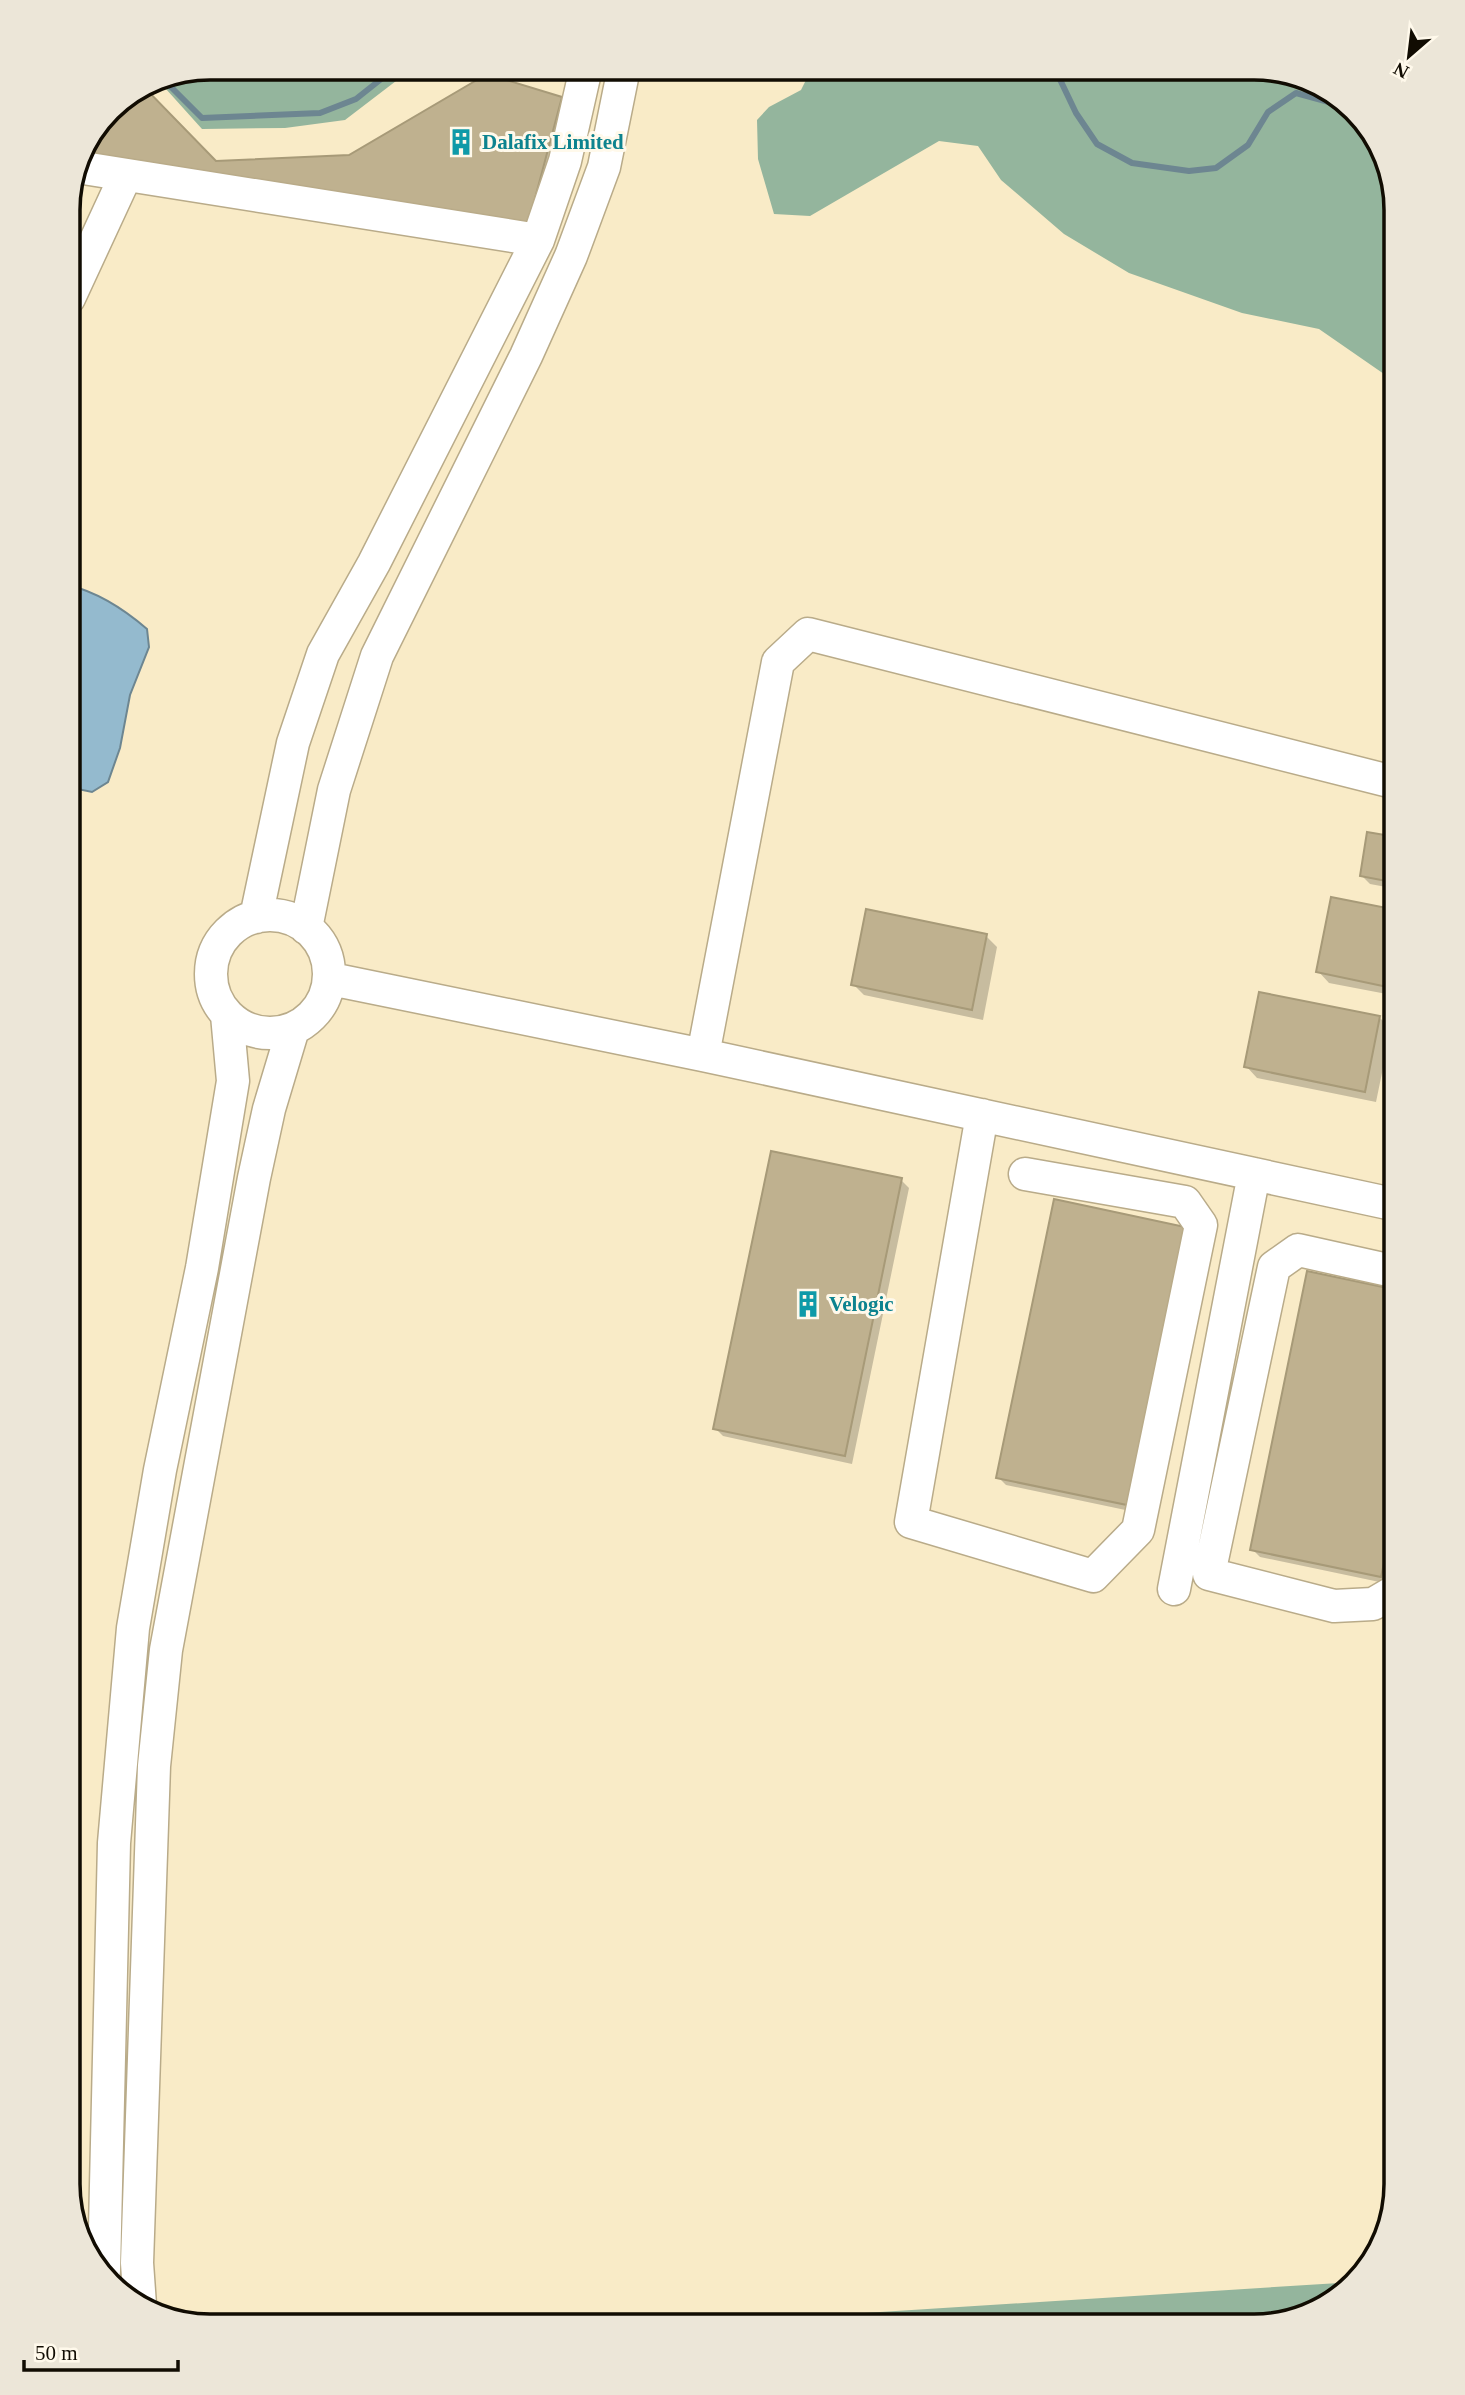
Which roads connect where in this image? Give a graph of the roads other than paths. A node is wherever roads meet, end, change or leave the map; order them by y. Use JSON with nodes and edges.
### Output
{"nodes":[{"id":1,"x":583,"y":81,"type":"edge"},
{"id":2,"x":621,"y":81,"type":"edge"},
{"id":3,"x":87,"y":169,"type":"edge"},
{"id":4,"x":125,"y":177,"type":"junction"},
{"id":5,"x":538,"y":240,"type":"junction"},
{"id":6,"x":81,"y":272,"type":"edge"},
{"id":7,"x":1384,"y":780,"type":"edge"},
{"id":8,"x":256,"y":917,"type":"junction"},
{"id":9,"x":306,"y":928,"type":"junction"},
{"id":10,"x":331,"y":979,"type":"junction"},
{"id":11,"x":228,"y":1015,"type":"junction"},
{"id":12,"x":293,"y":1029,"type":"junction"},
{"id":13,"x":703,"y":1055,"type":"junction"},
{"id":14,"x":982,"y":1115,"type":"junction"},
{"id":15,"x":1025,"y":1174,"type":"dead end"},
{"id":16,"x":1254,"y":1174,"type":"junction"},
{"id":17,"x":1384,"y":1202,"type":"edge"},
{"id":18,"x":1384,"y":1269,"type":"edge"},
{"id":19,"x":1174,"y":1589,"type":"dead end"},
{"id":20,"x":1384,"y":1598,"type":"edge"},
{"id":21,"x":104,"y":2260,"type":"edge"},
{"id":22,"x":139,"y":2294,"type":"edge"}],
"edges":[{"from":1,"to":5,"type":"street"},
{"from":2,"to":9,"type":"street"},
{"from":3,"to":4,"type":"street"},
{"from":4,"to":5,"type":"street"},
{"from":4,"to":6,"type":"street"},
{"from":5,"to":8,"type":"street"},
{"from":7,"to":13,"type":"street"},
{"from":8,"to":9,"type":"street"},
{"from":8,"to":11,"type":"street"},
{"from":9,"to":10,"type":"street"},
{"from":10,"to":12,"type":"street"},
{"from":10,"to":13,"type":"street"},
{"from":11,"to":12,"type":"street"},
{"from":11,"to":21,"type":"street"},
{"from":12,"to":22,"type":"street"},
{"from":13,"to":14,"type":"street"},
{"from":14,"to":15,"type":"street"},
{"from":14,"to":16,"type":"street"},
{"from":16,"to":17,"type":"street"},
{"from":16,"to":19,"type":"street"},
{"from":18,"to":20,"type":"street"}]}
